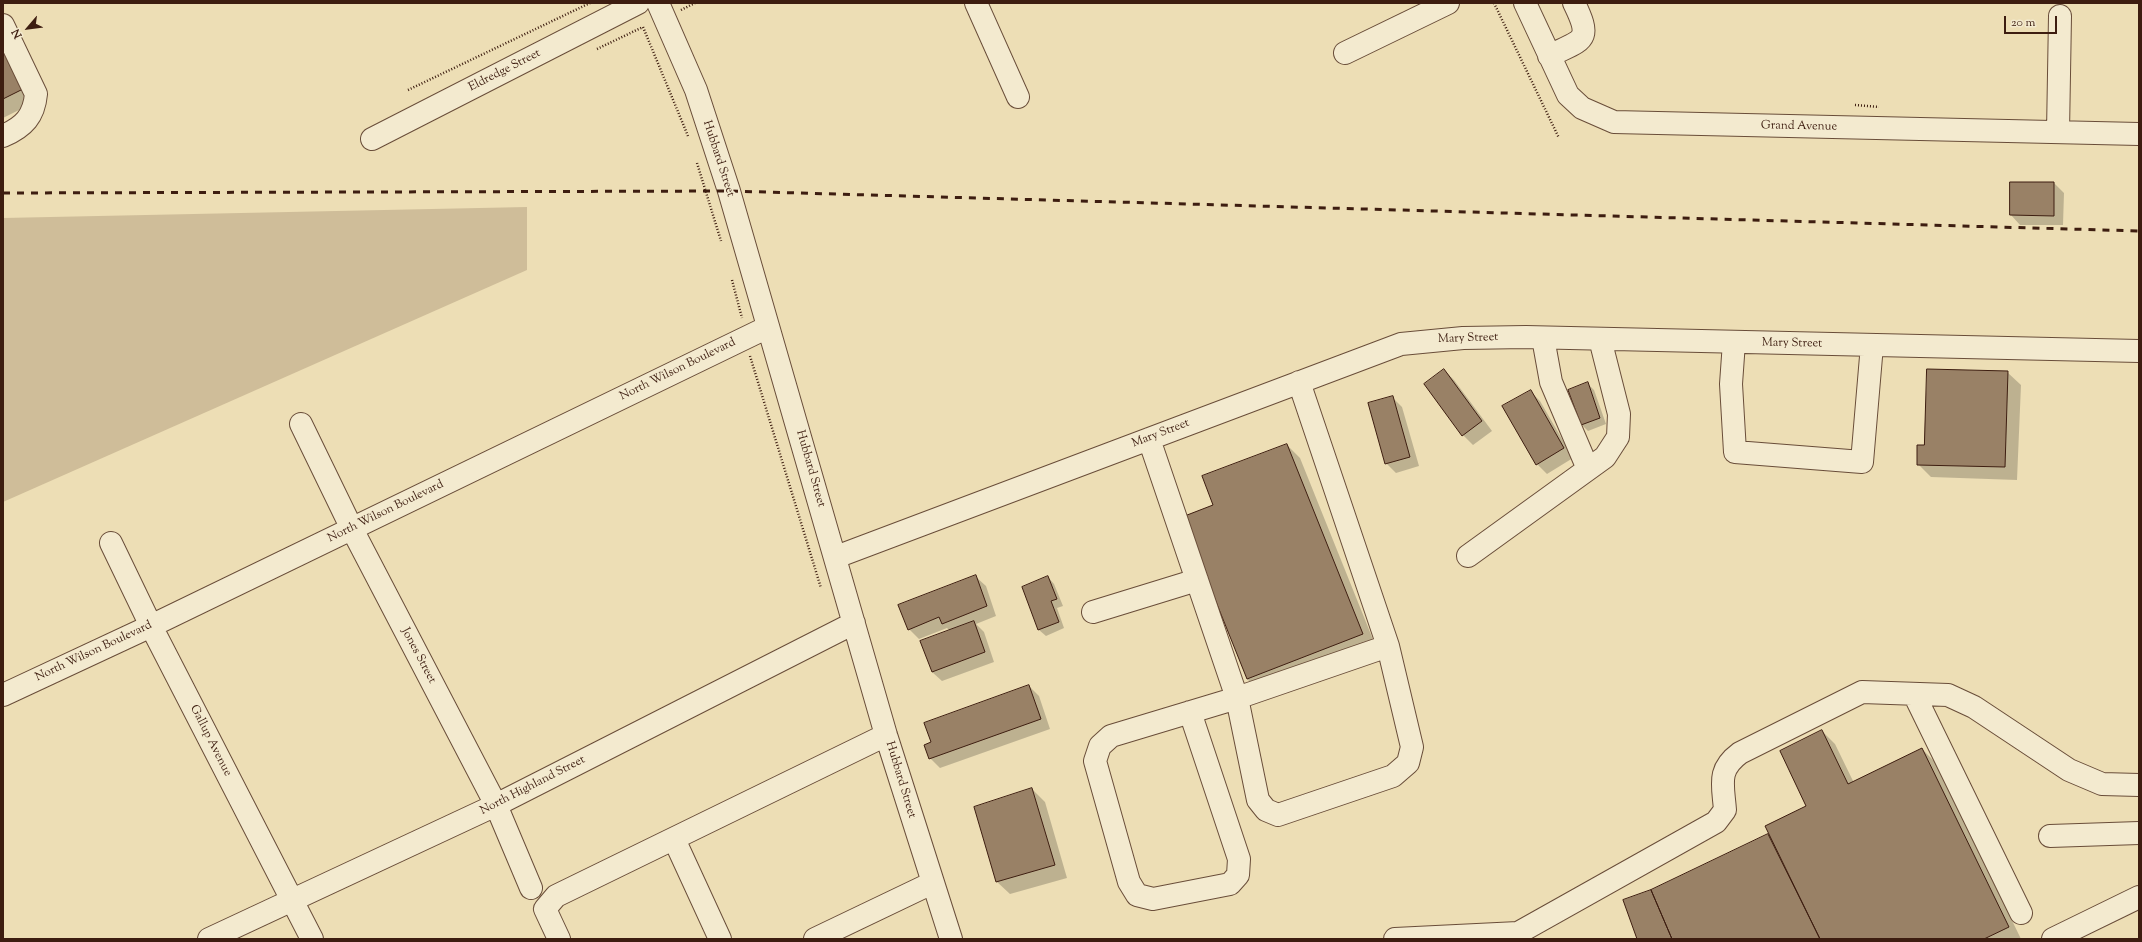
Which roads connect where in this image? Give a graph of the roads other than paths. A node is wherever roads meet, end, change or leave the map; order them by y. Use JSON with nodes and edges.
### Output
{"nodes":[{"id":1,"x":638,"y":3,"type":"edge"},
{"id":2,"x":658,"y":3,"type":"edge"},
{"id":3,"x":976,"y":3,"type":"edge"},
{"id":4,"x":1448,"y":3,"type":"edge"},
{"id":5,"x":1525,"y":3,"type":"edge"},
{"id":6,"x":1574,"y":3,"type":"edge"},
{"id":7,"x":2060,"y":16,"type":"dead end"},
{"id":8,"x":3,"y":25,"type":"edge"},
{"id":9,"x":1345,"y":53,"type":"dead end"},
{"id":10,"x":1549,"y":56,"type":"junction"},
{"id":11,"x":1018,"y":97,"type":"dead end"},
{"id":12,"x":2058,"y":132,"type":"junction"},
{"id":13,"x":2139,"y":134,"type":"edge"},
{"id":14,"x":3,"y":136,"type":"edge"},
{"id":15,"x":372,"y":139,"type":"dead end"},
{"id":16,"x":768,"y":326,"type":"junction"},
{"id":17,"x":1543,"y":338,"type":"junction"},
{"id":18,"x":1600,"y":339,"type":"junction"},
{"id":19,"x":1734,"y":342,"type":"junction"},
{"id":20,"x":1872,"y":345,"type":"junction"},
{"id":21,"x":2139,"y":352,"type":"edge"},
{"id":22,"x":1298,"y":382,"type":"junction"},
{"id":23,"x":301,"y":424,"type":"dead end"},
{"id":24,"x":1149,"y":439,"type":"junction"},
{"id":25,"x":1588,"y":469,"type":"junction"},
{"id":26,"x":352,"y":528,"type":"junction"},
{"id":27,"x":111,"y":542,"type":"dead end"},
{"id":28,"x":1468,"y":556,"type":"dead end"},
{"id":29,"x":836,"y":557,"type":"junction"},
{"id":30,"x":1197,"y":580,"type":"junction"},
{"id":31,"x":1093,"y":612,"type":"dead end"},
{"id":32,"x":854,"y":624,"type":"junction"},
{"id":33,"x":151,"y":626,"type":"junction"},
{"id":34,"x":1388,"y":646,"type":"junction"},
{"id":35,"x":1914,"y":694,"type":"junction"},
{"id":36,"x":3,"y":695,"type":"edge"},
{"id":37,"x":1237,"y":698,"type":"junction"},
{"id":38,"x":1190,"y":712,"type":"junction"},
{"id":39,"x":886,"y":734,"type":"junction"},
{"id":40,"x":2139,"y":785,"type":"edge"},
{"id":41,"x":496,"y":805,"type":"junction"},
{"id":42,"x":2139,"y":833,"type":"edge"},
{"id":43,"x":2050,"y":836,"type":"dead end"},
{"id":44,"x":674,"y":839,"type":"junction"},
{"id":45,"x":932,"y":882,"type":"junction"},
{"id":46,"x":531,"y":888,"type":"dead end"},
{"id":47,"x":2139,"y":897,"type":"edge"},
{"id":48,"x":293,"y":901,"type":"junction"},
{"id":49,"x":2021,"y":913,"type":"dead end"},
{"id":50,"x":1519,"y":936,"type":"edge"},
{"id":51,"x":208,"y":939,"type":"edge"},
{"id":52,"x":312,"y":939,"type":"edge"},
{"id":53,"x":560,"y":939,"type":"edge"},
{"id":54,"x":720,"y":939,"type":"edge"},
{"id":55,"x":815,"y":939,"type":"edge"},
{"id":56,"x":951,"y":939,"type":"edge"},
{"id":57,"x":1395,"y":939,"type":"edge"},
{"id":58,"x":2052,"y":939,"type":"edge"}],
"edges":[{"from":1,"to":15,"type":"street","name":"Eldredge Street"},
{"from":2,"to":16,"type":"street","name":"Hubbard Street"},
{"from":3,"to":11,"type":"street"},
{"from":4,"to":9,"type":"street"},
{"from":5,"to":10,"type":"street","name":"Grand Avenue"},
{"from":6,"to":10,"type":"street"},
{"from":7,"to":12,"type":"street"},
{"from":8,"to":14,"type":"street"},
{"from":10,"to":12,"type":"street","name":"Grand Avenue"},
{"from":12,"to":13,"type":"street","name":"Grand Avenue"},
{"from":16,"to":26,"type":"street","name":"North Wilson Boulevard"},
{"from":16,"to":29,"type":"street","name":"Hubbard Street"},
{"from":17,"to":18,"type":"street","name":"Mary Street"},
{"from":17,"to":22,"type":"street","name":"Mary Street"},
{"from":17,"to":25,"type":"street"},
{"from":18,"to":19,"type":"street","name":"Mary Street"},
{"from":18,"to":25,"type":"street"},
{"from":19,"to":20,"type":"street","name":"Mary Street"},
{"from":19,"to":20,"type":"street"},
{"from":20,"to":21,"type":"street","name":"Mary Street"},
{"from":22,"to":24,"type":"street","name":"Mary Street"},
{"from":22,"to":34,"type":"street"},
{"from":23,"to":26,"type":"street","name":"Jones Street"},
{"from":24,"to":29,"type":"street","name":"Mary Street"},
{"from":24,"to":30,"type":"street"},
{"from":25,"to":28,"type":"street"},
{"from":26,"to":33,"type":"street","name":"North Wilson Boulevard"},
{"from":26,"to":41,"type":"street","name":"Jones Street"},
{"from":27,"to":33,"type":"street","name":"Gallup Avenue"},
{"from":29,"to":32,"type":"street","name":"Hubbard Street"},
{"from":30,"to":31,"type":"street"},
{"from":30,"to":37,"type":"street"},
{"from":32,"to":39,"type":"street","name":"Hubbard Street"},
{"from":32,"to":41,"type":"street","name":"North Highland Street"},
{"from":33,"to":36,"type":"street","name":"North Wilson Boulevard"},
{"from":33,"to":48,"type":"street","name":"Gallup Avenue"},
{"from":34,"to":37,"type":"street"},
{"from":34,"to":37,"type":"street"},
{"from":35,"to":40,"type":"street"},
{"from":35,"to":49,"type":"street"},
{"from":35,"to":50,"type":"street"},
{"from":37,"to":38,"type":"street"},
{"from":38,"to":38,"type":"street"},
{"from":39,"to":44,"type":"street"},
{"from":39,"to":45,"type":"street","name":"Hubbard Street"},
{"from":41,"to":46,"type":"street","name":"Jones Street"},
{"from":41,"to":48,"type":"street","name":"North Highland Street"},
{"from":42,"to":43,"type":"street"},
{"from":44,"to":53,"type":"street"},
{"from":44,"to":54,"type":"street"},
{"from":45,"to":55,"type":"street"},
{"from":45,"to":56,"type":"street","name":"Hubbard Street"},
{"from":47,"to":58,"type":"street"},
{"from":48,"to":51,"type":"street","name":"North Highland Street"},
{"from":48,"to":52,"type":"street","name":"Gallup Avenue"},
{"from":50,"to":57,"type":"street"}]}
